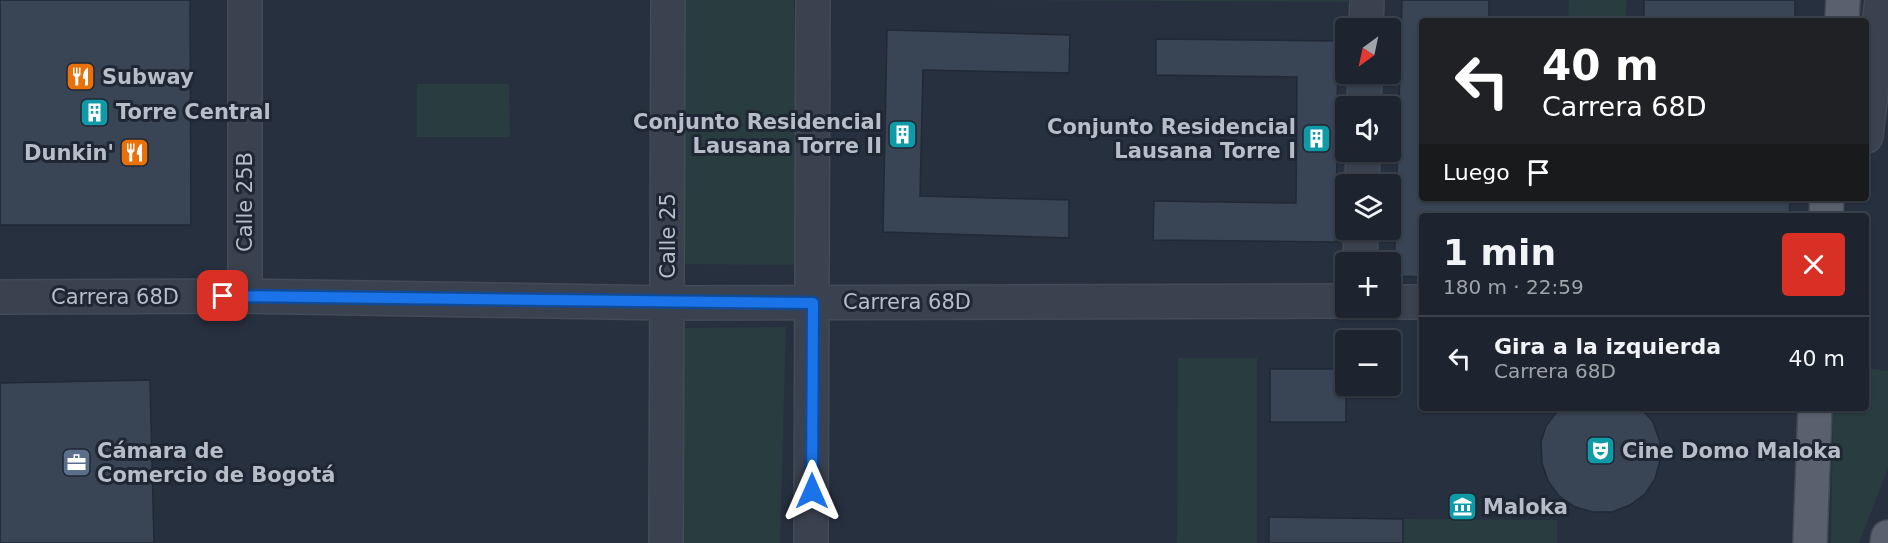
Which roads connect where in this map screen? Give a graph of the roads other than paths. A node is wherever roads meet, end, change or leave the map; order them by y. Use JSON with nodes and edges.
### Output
{"nodes":[{"id":1,"x":245,"y":0,"type":"edge"},
{"id":2,"x":668,"y":0,"type":"edge"},
{"id":3,"x":813,"y":0,"type":"edge"},
{"id":4,"x":1367,"y":0,"type":"edge"},
{"id":5,"x":1843,"y":0,"type":"edge"},
{"id":6,"x":1882,"y":0,"type":"edge"},
{"id":7,"x":1366,"y":18,"type":"edge"},
{"id":8,"x":1842,"y":18,"type":"edge"},
{"id":9,"x":1869,"y":110,"type":"edge"},
{"id":10,"x":245,"y":296,"type":"junction"},
{"id":11,"x":0,"y":297,"type":"edge"},
{"id":12,"x":1335,"y":301,"type":"edge"},
{"id":13,"x":1401,"y":302,"type":"edge"},
{"id":14,"x":1419,"y":302,"type":"edge"},
{"id":15,"x":669,"y":303,"type":"junction"},
{"id":16,"x":813,"y":303,"type":"junction"},
{"id":17,"x":1815,"y":411,"type":"edge"},
{"id":18,"x":1888,"y":537,"type":"edge"},
{"id":19,"x":666,"y":543,"type":"edge"},
{"id":20,"x":811,"y":543,"type":"edge"},
{"id":21,"x":1810,"y":543,"type":"edge"},
{"id":22,"x":1887,"y":543,"type":"edge"}],
"edges":[{"from":1,"to":10,"type":"street","name":"Calle 25B"},
{"from":2,"to":15,"type":"street","name":"Calle 25"},
{"from":3,"to":16,"type":"street"},
{"from":4,"to":7,"type":"street"},
{"from":5,"to":8,"type":"main road"},
{"from":6,"to":9,"type":"street"},
{"from":10,"to":11,"type":"street","name":"Carrera 68D"},
{"from":10,"to":15,"type":"street","name":"Carrera 68D"},
{"from":12,"to":16,"type":"street","name":"Carrera 68D"},
{"from":13,"to":14,"type":"street"},
{"from":15,"to":16,"type":"street","name":"Carrera 68D"},
{"from":15,"to":19,"type":"street","name":"Calle 25"},
{"from":16,"to":20,"type":"street"},
{"from":17,"to":21,"type":"main road"},
{"from":18,"to":22,"type":"main road"}]}
